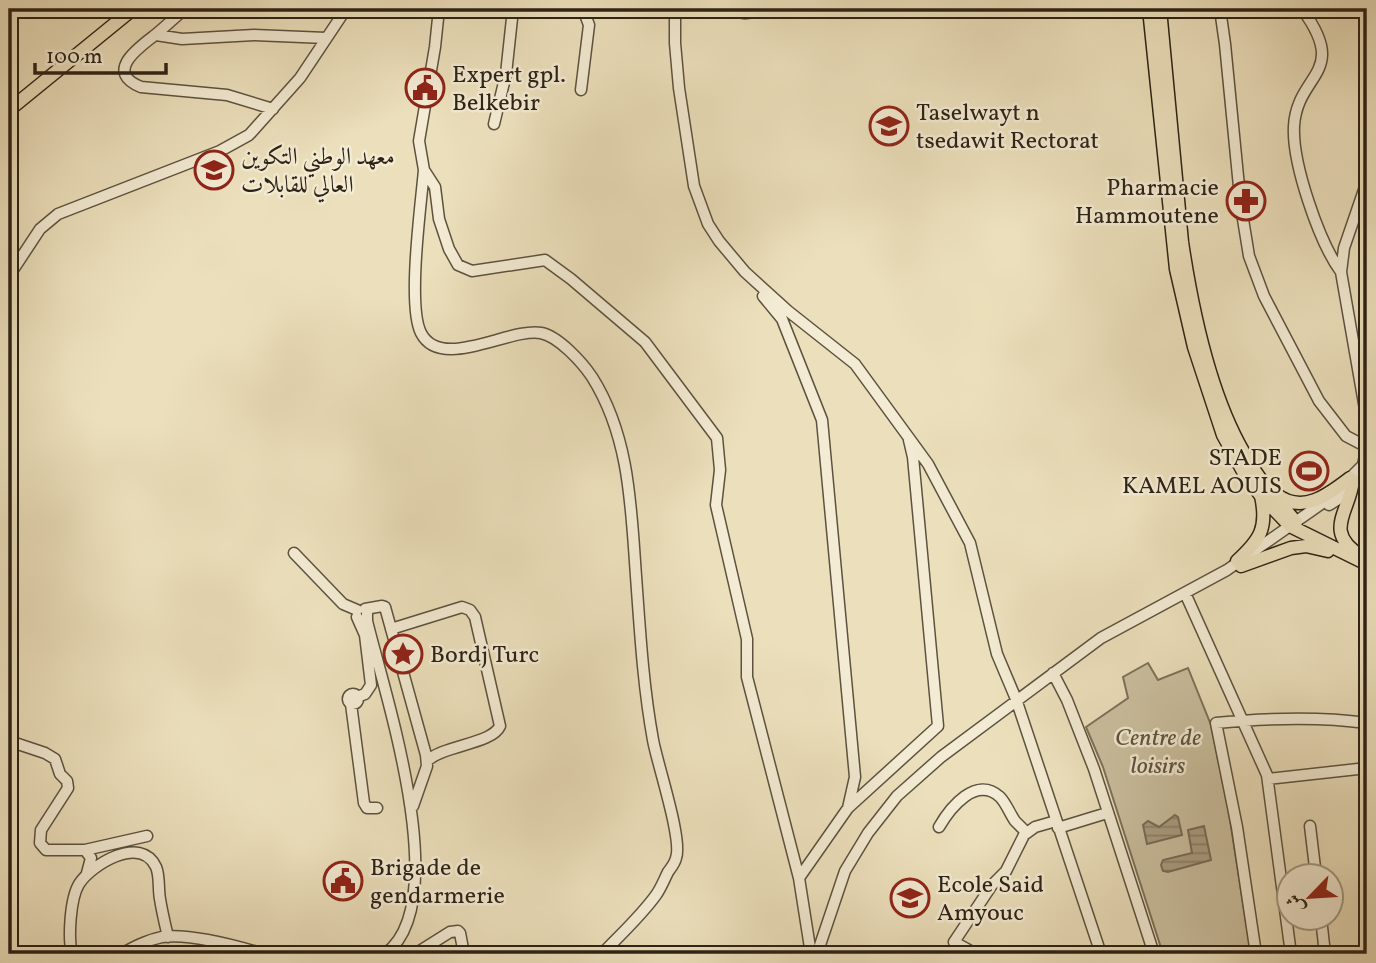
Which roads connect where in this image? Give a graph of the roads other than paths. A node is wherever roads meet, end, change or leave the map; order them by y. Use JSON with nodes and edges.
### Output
{"nodes":[{"id":1,"x":133,"y":9,"type":"edge"},
{"id":2,"x":185,"y":9,"type":"edge"},
{"id":3,"x":346,"y":9,"type":"edge"},
{"id":4,"x":439,"y":9,"type":"edge"},
{"id":5,"x":513,"y":9,"type":"edge"},
{"id":6,"x":583,"y":9,"type":"edge"},
{"id":7,"x":675,"y":9,"type":"edge"},
{"id":8,"x":721,"y":9,"type":"edge"},
{"id":9,"x":785,"y":9,"type":"edge"},
{"id":10,"x":1149,"y":9,"type":"edge"},
{"id":11,"x":1160,"y":9,"type":"edge"},
{"id":12,"x":1220,"y":9,"type":"edge"},
{"id":13,"x":1302,"y":9,"type":"edge"},
{"id":14,"x":156,"y":35,"type":"junction"},
{"id":15,"x":326,"y":38,"type":"junction"},
{"id":16,"x":581,"y":90,"type":"dead end"},
{"id":17,"x":273,"y":109,"type":"junction"},
{"id":18,"x":9,"y":110,"type":"edge"},
{"id":19,"x":494,"y":124,"type":"dead end"},
{"id":20,"x":424,"y":170,"type":"junction"},
{"id":21,"x":1367,"y":181,"type":"edge"},
{"id":22,"x":745,"y":272,"type":"junction"},
{"id":23,"x":1341,"y":272,"type":"junction"},
{"id":24,"x":9,"y":276,"type":"edge"},
{"id":25,"x":908,"y":433,"type":"junction"},
{"id":26,"x":1367,"y":447,"type":"edge"},
{"id":27,"x":1351,"y":479,"type":"junction"},
{"id":28,"x":1263,"y":491,"type":"junction"},
{"id":29,"x":1295,"y":526,"type":"junction"},
{"id":30,"x":294,"y":553,"type":"dead end"},
{"id":31,"x":1342,"y":553,"type":"junction"},
{"id":32,"x":1367,"y":562,"type":"edge"},
{"id":33,"x":1239,"y":563,"type":"junction"},
{"id":34,"x":1185,"y":593,"type":"junction"},
{"id":35,"x":362,"y":612,"type":"junction"},
{"id":36,"x":391,"y":629,"type":"junction"},
{"id":37,"x":1053,"y":673,"type":"junction"},
{"id":38,"x":1016,"y":699,"type":"junction"},
{"id":39,"x":1244,"y":720,"type":"junction"},
{"id":40,"x":1367,"y":723,"type":"edge"},
{"id":41,"x":9,"y":741,"type":"edge"},
{"id":42,"x":427,"y":761,"type":"junction"},
{"id":43,"x":1367,"y":768,"type":"edge"},
{"id":44,"x":1268,"y":779,"type":"junction"},
{"id":45,"x":377,"y":808,"type":"dead end"},
{"id":46,"x":848,"y":808,"type":"junction"},
{"id":47,"x":412,"y":809,"type":"junction"},
{"id":48,"x":1107,"y":813,"type":"junction"},
{"id":49,"x":1057,"y":825,"type":"junction"},
{"id":50,"x":1310,"y":826,"type":"dead end"},
{"id":51,"x":939,"y":827,"type":"dead end"},
{"id":52,"x":1027,"y":833,"type":"junction"},
{"id":53,"x":147,"y":836,"type":"dead end"},
{"id":54,"x":85,"y":850,"type":"junction"},
{"id":55,"x":1314,"y":862,"type":"edge"},
{"id":56,"x":87,"y":873,"type":"junction"},
{"id":57,"x":799,"y":878,"type":"junction"},
{"id":58,"x":1323,"y":932,"type":"edge"},
{"id":59,"x":168,"y":937,"type":"junction"},
{"id":60,"x":820,"y":951,"type":"edge"},
{"id":61,"x":974,"y":953,"type":"edge"},
{"id":62,"x":72,"y":954,"type":"edge"},
{"id":63,"x":121,"y":954,"type":"edge"},
{"id":64,"x":264,"y":954,"type":"edge"},
{"id":65,"x":385,"y":954,"type":"edge"},
{"id":66,"x":415,"y":954,"type":"edge"},
{"id":67,"x":464,"y":954,"type":"edge"},
{"id":68,"x":602,"y":954,"type":"edge"},
{"id":69,"x":811,"y":954,"type":"edge"},
{"id":70,"x":1101,"y":954,"type":"edge"},
{"id":71,"x":1154,"y":954,"type":"edge"},
{"id":72,"x":1256,"y":954,"type":"edge"},
{"id":73,"x":1290,"y":954,"type":"edge"},
{"id":74,"x":1325,"y":954,"type":"edge"}],
"edges":[{"from":1,"to":18,"type":"main road"},
{"from":2,"to":14,"type":"street"},
{"from":3,"to":15,"type":"street"},
{"from":4,"to":20,"type":"street"},
{"from":5,"to":19,"type":"street"},
{"from":6,"to":16,"type":"street"},
{"from":7,"to":22,"type":"street"},
{"from":8,"to":9,"type":"main road"},
{"from":10,"to":28,"type":"main road"},
{"from":11,"to":28,"type":"main road"},
{"from":12,"to":26,"type":"street"},
{"from":13,"to":23,"type":"street"},
{"from":14,"to":15,"type":"street"},
{"from":14,"to":17,"type":"street"},
{"from":15,"to":17,"type":"street"},
{"from":17,"to":24,"type":"street"},
{"from":20,"to":57,"type":"street"},
{"from":20,"to":68,"type":"street"},
{"from":21,"to":23,"type":"street"},
{"from":22,"to":25,"type":"street"},
{"from":22,"to":46,"type":"street"},
{"from":23,"to":26,"type":"street"},
{"from":25,"to":38,"type":"street"},
{"from":25,"to":46,"type":"street"},
{"from":26,"to":27,"type":"street"},
{"from":27,"to":28,"type":"main road"},
{"from":27,"to":29,"type":"street"},
{"from":27,"to":32,"type":"main road"},
{"from":28,"to":29,"type":"main road"},
{"from":28,"to":33,"type":"main road"},
{"from":29,"to":31,"type":"main road"},
{"from":29,"to":33,"type":"street"},
{"from":30,"to":35,"type":"street"},
{"from":31,"to":32,"type":"main road"},
{"from":31,"to":33,"type":"main road"},
{"from":33,"to":34,"type":"street"},
{"from":34,"to":37,"type":"street"},
{"from":34,"to":39,"type":"street"},
{"from":35,"to":36,"type":"street"},
{"from":35,"to":45,"type":"street"},
{"from":35,"to":47,"type":"street"},
{"from":36,"to":42,"type":"street"},
{"from":36,"to":42,"type":"street"},
{"from":37,"to":38,"type":"street"},
{"from":37,"to":48,"type":"street"},
{"from":38,"to":49,"type":"street"},
{"from":38,"to":60,"type":"street"},
{"from":39,"to":40,"type":"street"},
{"from":39,"to":44,"type":"street"},
{"from":39,"to":72,"type":"street"},
{"from":41,"to":54,"type":"street"},
{"from":42,"to":47,"type":"street"},
{"from":43,"to":44,"type":"street"},
{"from":44,"to":73,"type":"street"},
{"from":46,"to":57,"type":"street"},
{"from":47,"to":65,"type":"street"},
{"from":48,"to":49,"type":"street"},
{"from":48,"to":71,"type":"street"},
{"from":49,"to":52,"type":"street"},
{"from":49,"to":70,"type":"street"},
{"from":50,"to":55,"type":"street"},
{"from":51,"to":52,"type":"street"},
{"from":52,"to":61,"type":"street"},
{"from":53,"to":54,"type":"street"},
{"from":54,"to":56,"type":"street"},
{"from":56,"to":59,"type":"street"},
{"from":56,"to":62,"type":"street"},
{"from":57,"to":69,"type":"street"},
{"from":58,"to":74,"type":"street"},
{"from":59,"to":63,"type":"street"},
{"from":59,"to":64,"type":"street"},
{"from":66,"to":67,"type":"street"}]}
